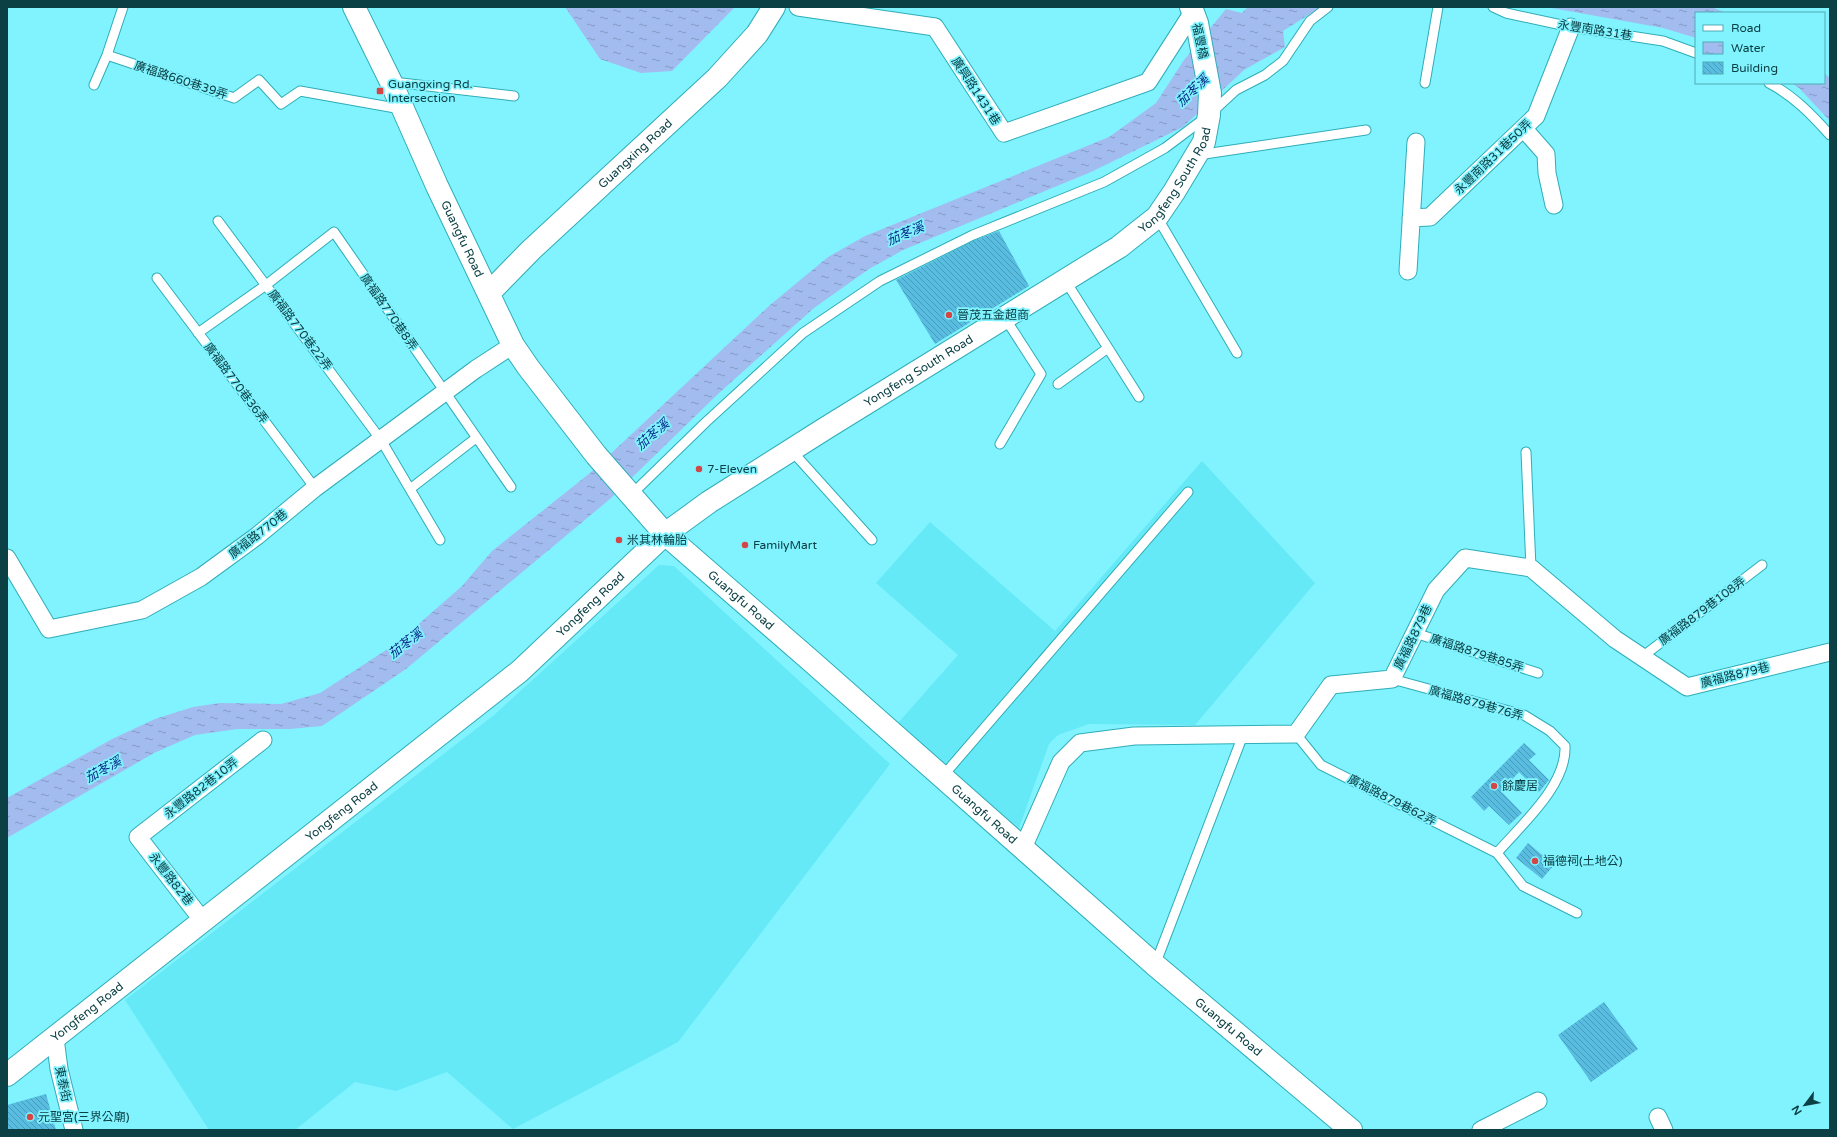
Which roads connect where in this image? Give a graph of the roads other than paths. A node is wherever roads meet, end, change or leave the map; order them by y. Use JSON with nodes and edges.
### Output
{"nodes":[{"id":1,"x":123,"y":7,"type":"edge"},
{"id":2,"x":354,"y":7,"type":"edge"},
{"id":3,"x":774,"y":7,"type":"edge"},
{"id":4,"x":798,"y":7,"type":"edge"},
{"id":5,"x":1328,"y":7,"type":"edge"},
{"id":6,"x":1438,"y":7,"type":"edge"},
{"id":7,"x":1493,"y":7,"type":"edge"},
{"id":8,"x":1192,"y":10,"type":"edge"},
{"id":9,"x":1571,"y":27,"type":"junction"},
{"id":10,"x":1695,"y":53,"type":"edge"},
{"id":11,"x":107,"y":55,"type":"junction"},
{"id":12,"x":391,"y":82,"type":"junction"},
{"id":13,"x":1425,"y":83,"type":"dead end"},
{"id":14,"x":1771,"y":84,"type":"edge"},
{"id":15,"x":94,"y":85,"type":"dead end"},
{"id":16,"x":1210,"y":93,"type":"joint"},
{"id":17,"x":514,"y":96,"type":"dead end"},
{"id":18,"x":403,"y":109,"type":"junction"},
{"id":19,"x":1209,"y":115,"type":"junction"},
{"id":20,"x":1524,"y":129,"type":"junction"},
{"id":21,"x":1366,"y":130,"type":"dead end"},
{"id":22,"x":1830,"y":135,"type":"edge"},
{"id":23,"x":1416,"y":142,"type":"dead end"},
{"id":24,"x":1196,"y":155,"type":"junction"},
{"id":25,"x":1554,"y":205,"type":"dead end"},
{"id":26,"x":1157,"y":216,"type":"junction"},
{"id":27,"x":1411,"y":218,"type":"junction"},
{"id":28,"x":218,"y":222,"type":"dead end"},
{"id":29,"x":1408,"y":271,"type":"dead end"},
{"id":30,"x":157,"y":278,"type":"dead end"},
{"id":31,"x":1065,"y":280,"type":"junction"},
{"id":32,"x":266,"y":285,"type":"junction"},
{"id":33,"x":489,"y":293,"type":"junction"},
{"id":34,"x":1005,"y":318,"type":"junction"},
{"id":35,"x":198,"y":334,"type":"junction"},
{"id":36,"x":513,"y":345,"type":"junction"},
{"id":37,"x":1108,"y":348,"type":"junction"},
{"id":38,"x":1237,"y":353,"type":"dead end"},
{"id":39,"x":1058,"y":384,"type":"dead end"},
{"id":40,"x":445,"y":393,"type":"junction"},
{"id":41,"x":1140,"y":397,"type":"dead end"},
{"id":42,"x":476,"y":438,"type":"junction"},
{"id":43,"x":381,"y":440,"type":"junction"},
{"id":44,"x":1000,"y":444,"type":"dead end"},
{"id":45,"x":790,"y":450,"type":"junction"},
{"id":46,"x":1526,"y":452,"type":"dead end"},
{"id":47,"x":511,"y":487,"type":"dead end"},
{"id":48,"x":315,"y":488,"type":"junction"},
{"id":49,"x":410,"y":489,"type":"junction"},
{"id":50,"x":629,"y":492,"type":"junction"},
{"id":51,"x":1188,"y":492,"type":"dead end"},
{"id":52,"x":665,"y":534,"type":"junction"},
{"id":53,"x":440,"y":540,"type":"dead end"},
{"id":54,"x":872,"y":540,"type":"dead end"},
{"id":55,"x":7,"y":558,"type":"edge"},
{"id":56,"x":1762,"y":565,"type":"dead end"},
{"id":57,"x":1531,"y":568,"type":"junction"},
{"id":58,"x":1415,"y":633,"type":"junction"},
{"id":59,"x":1830,"y":652,"type":"edge"},
{"id":60,"x":1642,"y":657,"type":"junction"},
{"id":61,"x":1538,"y":673,"type":"dead end"},
{"id":62,"x":1392,"y":679,"type":"junction"},
{"id":63,"x":1296,"y":734,"type":"junction"},
{"id":64,"x":1243,"y":735,"type":"junction"},
{"id":65,"x":263,"y":740,"type":"dead end"},
{"id":66,"x":942,"y":777,"type":"junction"},
{"id":67,"x":138,"y":837,"type":"joint"},
{"id":68,"x":1023,"y":848,"type":"junction"},
{"id":69,"x":1497,"y":853,"type":"junction"},
{"id":70,"x":1577,"y":913,"type":"dead end"},
{"id":71,"x":203,"y":921,"type":"junction"},
{"id":72,"x":1155,"y":965,"type":"junction"},
{"id":73,"x":55,"y":1038,"type":"junction"},
{"id":74,"x":7,"y":1075,"type":"edge"},
{"id":75,"x":1538,"y":1101,"type":"dead end"},
{"id":76,"x":74,"y":1130,"type":"edge"},
{"id":77,"x":1351,"y":1130,"type":"edge"},
{"id":78,"x":1481,"y":1130,"type":"edge"}],
"edges":[{"from":1,"to":11,"type":"lane"},
{"from":2,"to":12,"type":"street","name":"Guangfu Road"},
{"from":3,"to":33,"type":"street","name":"Guangxing Road"},
{"from":4,"to":8,"type":"street","name":"廣興路1431巷"},
{"from":5,"to":19,"type":"lane"},
{"from":6,"to":13,"type":"lane"},
{"from":7,"to":9,"type":"lane","name":"永豐南路31巷"},
{"from":8,"to":16,"type":"street","name":"福豐橋"},
{"from":9,"to":10,"type":"lane","name":"永豐南路31巷"},
{"from":9,"to":20,"type":"street","name":"永豐南路31巷50弄"},
{"from":11,"to":15,"type":"lane"},
{"from":11,"to":18,"type":"lane","name":"廣福路660巷39弄"},
{"from":12,"to":17,"type":"lane"},
{"from":12,"to":18,"type":"street","name":"Guangfu Road"},
{"from":14,"to":22,"type":"lane"},
{"from":16,"to":19,"type":"street","name":"Yongfeng South Road"},
{"from":18,"to":33,"type":"street","name":"Guangfu Road"},
{"from":19,"to":24,"type":"street","name":"Yongfeng South Road"},
{"from":19,"to":50,"type":"lane"},
{"from":20,"to":25,"type":"street"},
{"from":20,"to":27,"type":"street","name":"永豐南路31巷50弄"},
{"from":21,"to":24,"type":"lane"},
{"from":23,"to":27,"type":"street"},
{"from":24,"to":26,"type":"street","name":"Yongfeng South Road"},
{"from":26,"to":31,"type":"street","name":"Yongfeng South Road"},
{"from":26,"to":38,"type":"lane"},
{"from":27,"to":29,"type":"street"},
{"from":28,"to":32,"type":"lane","name":"廣福路770巷22弄"},
{"from":30,"to":35,"type":"lane","name":"廣福路770巷36弄"},
{"from":31,"to":34,"type":"street","name":"Yongfeng South Road"},
{"from":31,"to":37,"type":"lane"},
{"from":32,"to":35,"type":"lane"},
{"from":32,"to":40,"type":"lane","name":"廣福路770巷8弄"},
{"from":32,"to":43,"type":"lane","name":"廣福路770巷22弄"},
{"from":33,"to":36,"type":"street","name":"Guangfu Road"},
{"from":34,"to":44,"type":"lane"},
{"from":34,"to":45,"type":"street","name":"Yongfeng South Road"},
{"from":35,"to":48,"type":"lane","name":"廣福路770巷36弄"},
{"from":36,"to":40,"type":"street","name":"廣福路770巷"},
{"from":36,"to":50,"type":"street","name":"Guangfu Road"},
{"from":37,"to":39,"type":"lane"},
{"from":37,"to":41,"type":"lane"},
{"from":40,"to":42,"type":"lane","name":"廣福路770巷8弄"},
{"from":40,"to":43,"type":"street","name":"廣福路770巷"},
{"from":42,"to":47,"type":"lane","name":"廣福路770巷8弄"},
{"from":42,"to":49,"type":"lane"},
{"from":43,"to":48,"type":"street","name":"廣福路770巷"},
{"from":43,"to":49,"type":"lane","name":"廣福路770巷22弄"},
{"from":45,"to":52,"type":"street","name":"Yongfeng South Road"},
{"from":45,"to":54,"type":"lane"},
{"from":46,"to":57,"type":"lane"},
{"from":48,"to":55,"type":"street","name":"廣福路770巷"},
{"from":49,"to":53,"type":"lane","name":"廣福路770巷22弄"},
{"from":50,"to":52,"type":"street","name":"Guangfu Road"},
{"from":51,"to":66,"type":"lane"},
{"from":52,"to":66,"type":"street","name":"Guangfu Road"},
{"from":52,"to":71,"type":"street","name":"Yongfeng Road"},
{"from":56,"to":60,"type":"lane","name":"廣福路879巷108弄"},
{"from":57,"to":58,"type":"street","name":"廣福路879巷"},
{"from":57,"to":60,"type":"street","name":"廣福路879巷"},
{"from":58,"to":61,"type":"lane","name":"廣福路879巷85弄"},
{"from":58,"to":62,"type":"street","name":"廣福路879巷"},
{"from":59,"to":60,"type":"street","name":"廣福路879巷"},
{"from":62,"to":63,"type":"street","name":"廣福路879巷"},
{"from":62,"to":69,"type":"lane","name":"廣福路879巷76弄"},
{"from":63,"to":64,"type":"street"},
{"from":63,"to":69,"type":"lane","name":"廣福路879巷62弄"},
{"from":64,"to":68,"type":"street"},
{"from":64,"to":72,"type":"lane"},
{"from":65,"to":67,"type":"street","name":"永豐路82巷10弄"},
{"from":66,"to":68,"type":"street","name":"Guangfu Road"},
{"from":67,"to":71,"type":"street","name":"永豐路82巷"},
{"from":68,"to":72,"type":"street","name":"Guangfu Road"},
{"from":69,"to":70,"type":"lane"},
{"from":71,"to":73,"type":"street","name":"Yongfeng Road"},
{"from":72,"to":77,"type":"street","name":"Guangfu Road"},
{"from":73,"to":74,"type":"street","name":"Yongfeng Road"},
{"from":73,"to":76,"type":"street","name":"東泰街"},
{"from":75,"to":78,"type":"street"}]}
